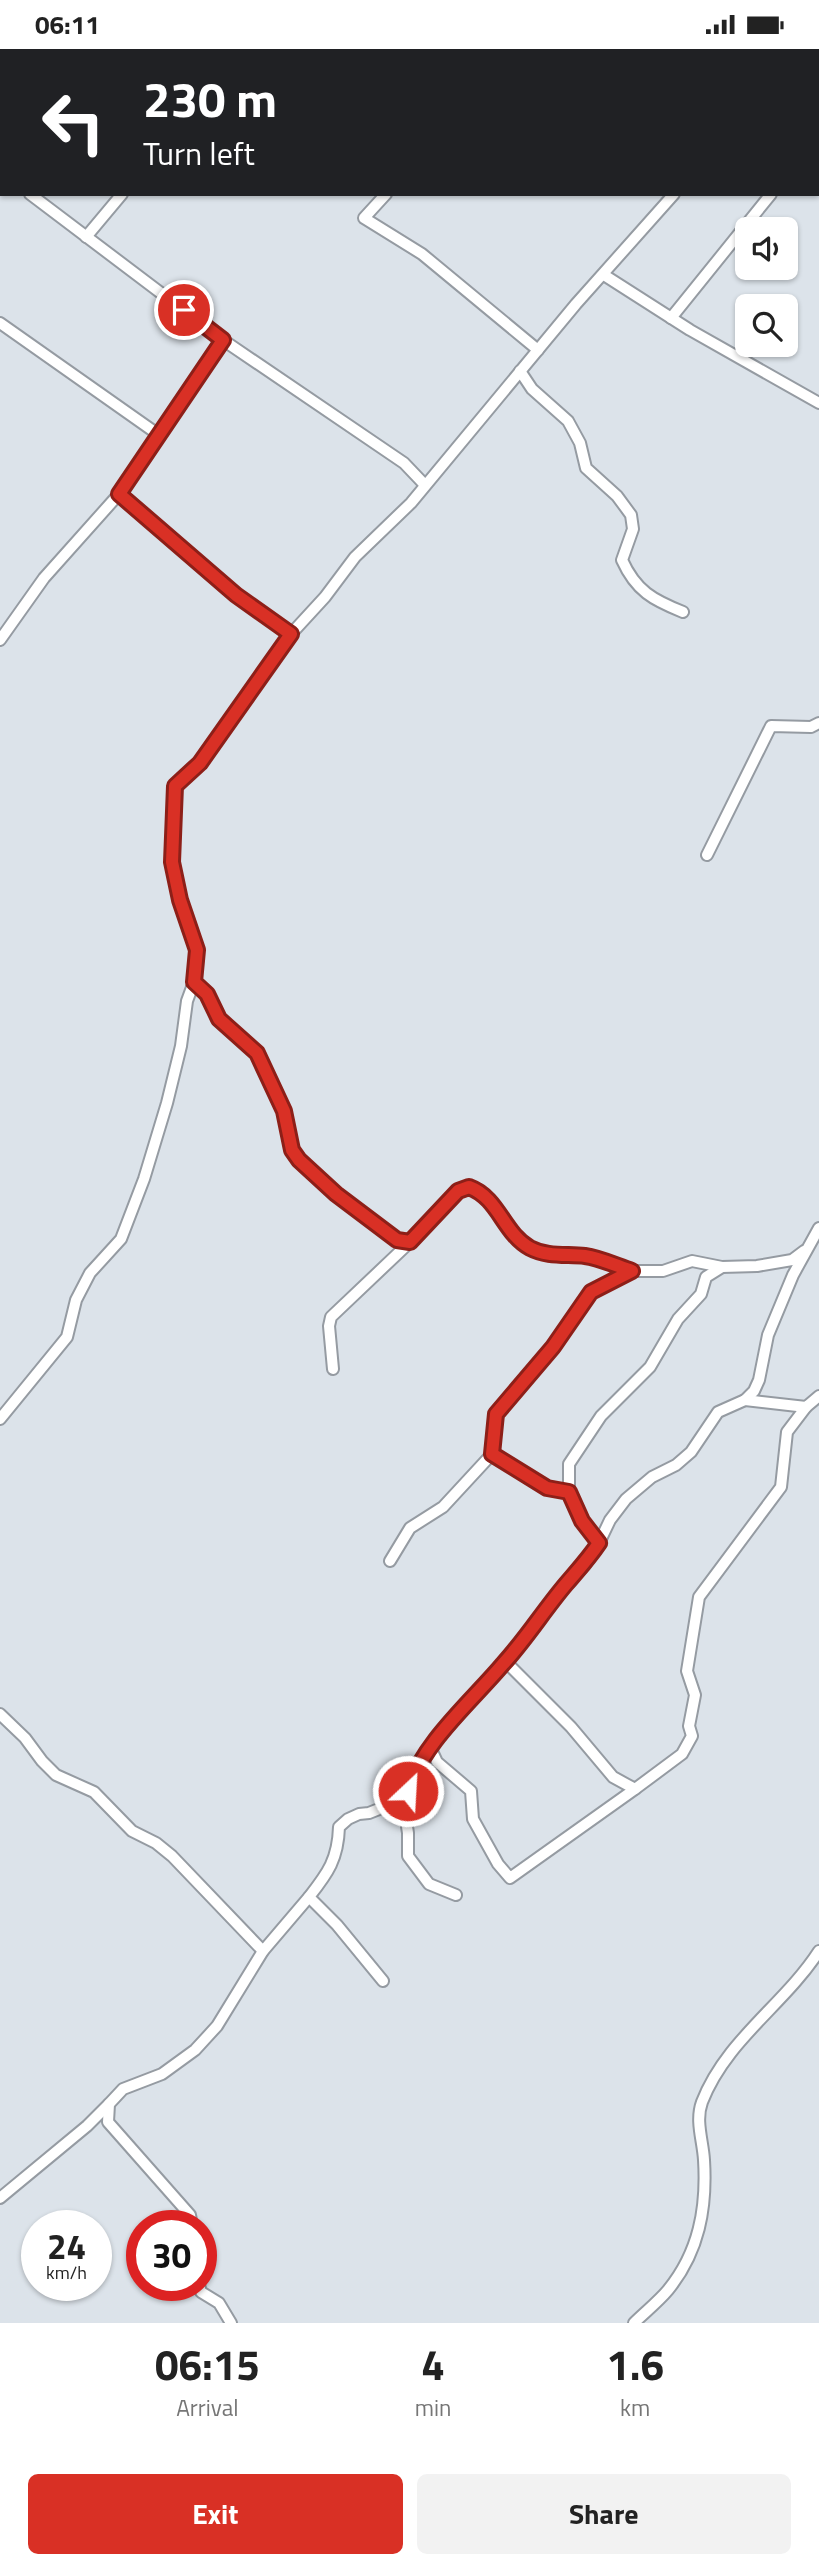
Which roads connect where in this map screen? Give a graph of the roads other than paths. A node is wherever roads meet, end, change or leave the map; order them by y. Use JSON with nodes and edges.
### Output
{"nodes":[{"id":1,"x":33,"y":196,"type":"edge"},
{"id":2,"x":120,"y":196,"type":"edge"},
{"id":3,"x":384,"y":196,"type":"edge"},
{"id":4,"x":670,"y":196,"type":"edge"},
{"id":5,"x":769,"y":196,"type":"edge"},
{"id":6,"x":86,"y":237,"type":"junction"},
{"id":7,"x":604,"y":275,"type":"junction"},
{"id":8,"x":671,"y":318,"type":"junction"},
{"id":9,"x":0,"y":323,"type":"edge"},
{"id":10,"x":223,"y":340,"type":"junction"},
{"id":11,"x":538,"y":350,"type":"junction"},
{"id":12,"x":520,"y":371,"type":"junction"},
{"id":13,"x":819,"y":403,"type":"edge"},
{"id":14,"x":159,"y":435,"type":"junction"},
{"id":15,"x":424,"y":484,"type":"junction"},
{"id":16,"x":119,"y":494,"type":"junction"},
{"id":17,"x":683,"y":612,"type":"dead end"},
{"id":18,"x":291,"y":634,"type":"junction"},
{"id":19,"x":0,"y":640,"type":"edge"},
{"id":20,"x":819,"y":723,"type":"edge"},
{"id":21,"x":707,"y":855,"type":"dead end"},
{"id":22,"x":194,"y":982,"type":"junction"},
{"id":23,"x":819,"y":1228,"type":"edge"},
{"id":24,"x":410,"y":1242,"type":"junction"},
{"id":25,"x":808,"y":1248,"type":"junction"},
{"id":26,"x":722,"y":1267,"type":"junction"},
{"id":27,"x":632,"y":1271,"type":"junction"},
{"id":28,"x":333,"y":1369,"type":"dead end"},
{"id":29,"x":819,"y":1396,"type":"edge"},
{"id":30,"x":745,"y":1400,"type":"junction"},
{"id":31,"x":806,"y":1407,"type":"junction"},
{"id":32,"x":0,"y":1419,"type":"edge"},
{"id":33,"x":492,"y":1454,"type":"junction"},
{"id":34,"x":569,"y":1492,"type":"junction"},
{"id":35,"x":599,"y":1543,"type":"junction"},
{"id":36,"x":390,"y":1561,"type":"dead end"},
{"id":37,"x":506,"y":1662,"type":"junction"},
{"id":38,"x":0,"y":1714,"type":"edge"},
{"id":39,"x":430,"y":1747,"type":"junction"},
{"id":40,"x":412,"y":1776,"type":"junction"},
{"id":41,"x":635,"y":1789,"type":"junction"},
{"id":42,"x":456,"y":1895,"type":"dead end"},
{"id":43,"x":309,"y":1897,"type":"junction"},
{"id":44,"x":262,"y":1951,"type":"junction"},
{"id":45,"x":819,"y":1951,"type":"edge"},
{"id":46,"x":383,"y":1981,"type":"dead end"},
{"id":47,"x":108,"y":2104,"type":"junction"},
{"id":48,"x":0,"y":2198,"type":"edge"},
{"id":49,"x":186,"y":2210,"type":"edge"},
{"id":50,"x":214,"y":2301,"type":"edge"},
{"id":51,"x":232,"y":2323,"type":"edge"},
{"id":52,"x":634,"y":2323,"type":"edge"}],
"edges":[{"from":1,"to":6,"type":"street"},
{"from":2,"to":6,"type":"street"},
{"from":3,"to":11,"type":"street"},
{"from":4,"to":7,"type":"street"},
{"from":5,"to":8,"type":"street"},
{"from":6,"to":10,"type":"street"},
{"from":7,"to":8,"type":"street"},
{"from":7,"to":11,"type":"street"},
{"from":8,"to":13,"type":"street"},
{"from":9,"to":14,"type":"street"},
{"from":10,"to":14,"type":"street"},
{"from":10,"to":15,"type":"street"},
{"from":11,"to":12,"type":"street"},
{"from":12,"to":15,"type":"street"},
{"from":12,"to":17,"type":"street"},
{"from":14,"to":16,"type":"street"},
{"from":15,"to":18,"type":"street"},
{"from":16,"to":18,"type":"street"},
{"from":16,"to":19,"type":"street"},
{"from":18,"to":22,"type":"street"},
{"from":20,"to":21,"type":"street"},
{"from":22,"to":24,"type":"street"},
{"from":22,"to":32,"type":"street"},
{"from":23,"to":25,"type":"street"},
{"from":24,"to":27,"type":"street"},
{"from":24,"to":28,"type":"street"},
{"from":25,"to":26,"type":"street"},
{"from":25,"to":30,"type":"street"},
{"from":26,"to":27,"type":"street"},
{"from":26,"to":34,"type":"street"},
{"from":27,"to":33,"type":"street"},
{"from":29,"to":31,"type":"street"},
{"from":30,"to":31,"type":"street"},
{"from":30,"to":35,"type":"street"},
{"from":31,"to":41,"type":"street"},
{"from":33,"to":34,"type":"street"},
{"from":33,"to":36,"type":"street"},
{"from":34,"to":35,"type":"street"},
{"from":35,"to":37,"type":"street"},
{"from":37,"to":39,"type":"street"},
{"from":37,"to":41,"type":"street"},
{"from":38,"to":44,"type":"street"},
{"from":39,"to":40,"type":"street"},
{"from":39,"to":41,"type":"street"},
{"from":40,"to":42,"type":"street"},
{"from":40,"to":43,"type":"street"},
{"from":43,"to":44,"type":"street"},
{"from":43,"to":46,"type":"street"},
{"from":44,"to":47,"type":"street"},
{"from":45,"to":52,"type":"street"},
{"from":47,"to":48,"type":"street"},
{"from":47,"to":49,"type":"street"},
{"from":50,"to":51,"type":"street"}]}
